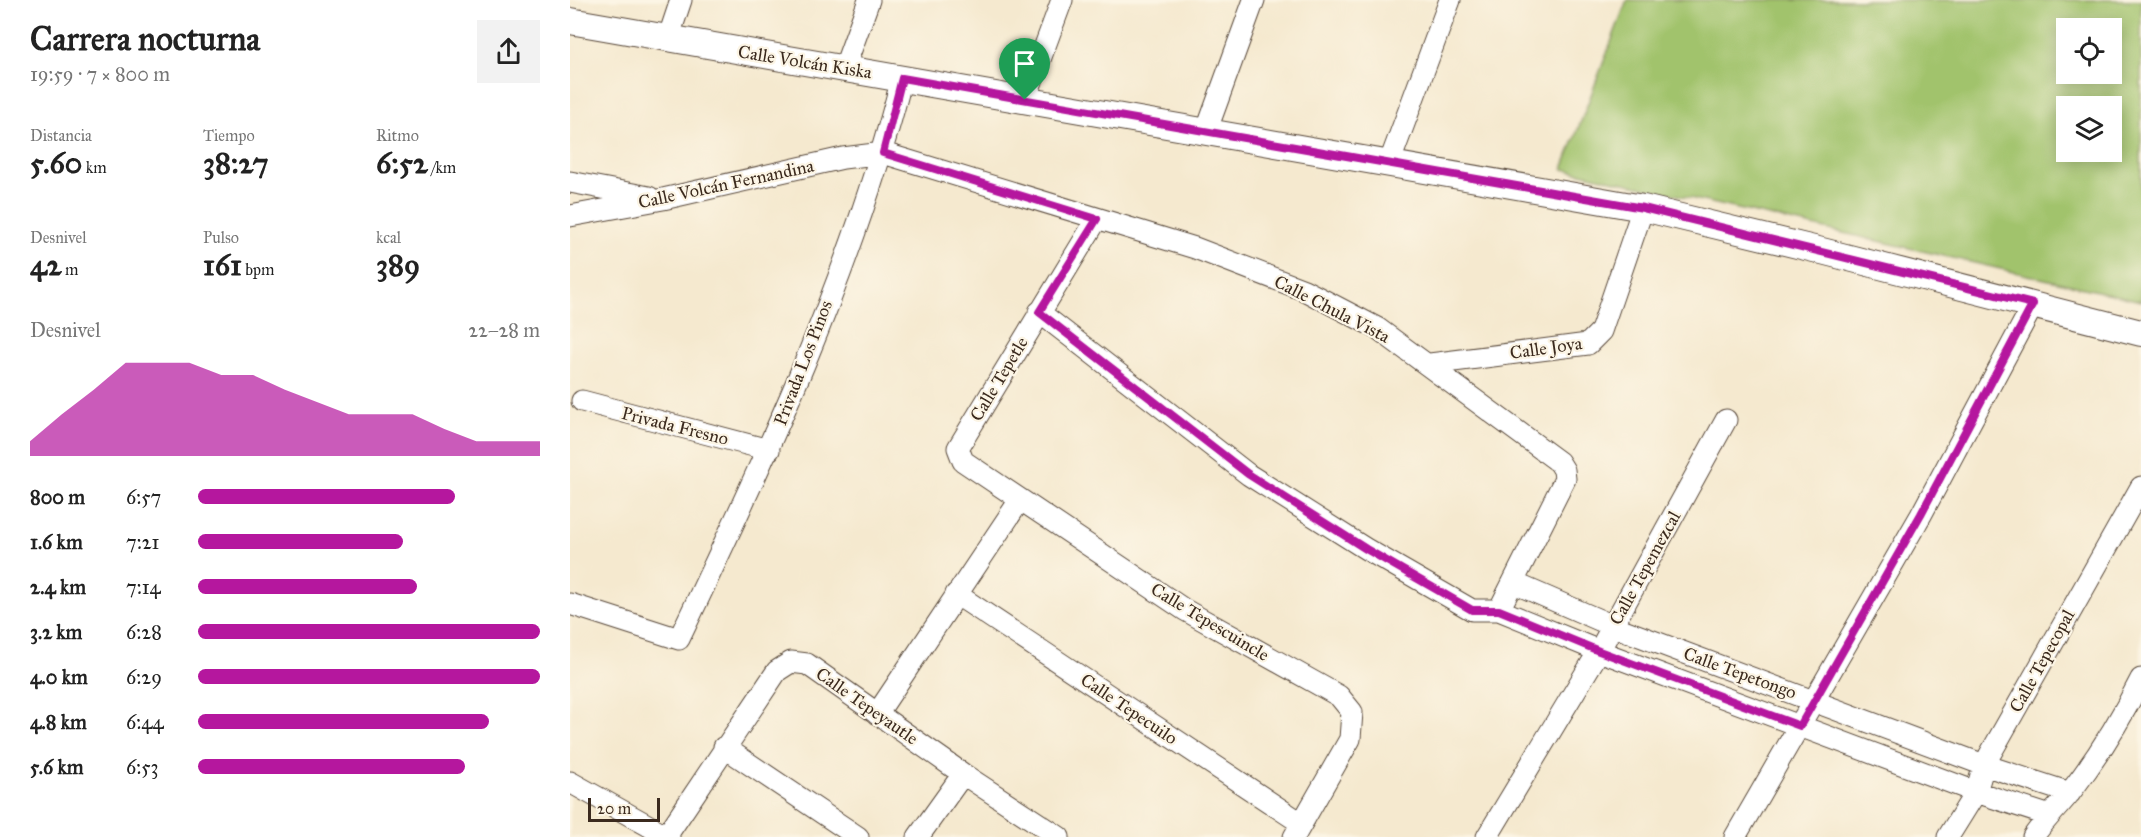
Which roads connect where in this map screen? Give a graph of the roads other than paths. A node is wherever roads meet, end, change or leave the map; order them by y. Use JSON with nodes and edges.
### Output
{"nodes":[{"id":1,"x":681,"y":0,"type":"edge"},
{"id":2,"x":869,"y":0,"type":"edge"},
{"id":3,"x":1062,"y":0,"type":"edge"},
{"id":4,"x":1254,"y":0,"type":"edge"},
{"id":5,"x":1450,"y":0,"type":"edge"},
{"id":6,"x":570,"y":21,"type":"edge"},
{"id":7,"x":668,"y":39,"type":"junction"},
{"id":8,"x":844,"y":69,"type":"junction"},
{"id":9,"x":902,"y":78,"type":"junction"},
{"id":10,"x":1025,"y":100,"type":"junction"},
{"id":11,"x":1206,"y":132,"type":"junction"},
{"id":12,"x":883,"y":153,"type":"junction"},
{"id":13,"x":1389,"y":164,"type":"junction"},
{"id":14,"x":570,"y":182,"type":"edge"},
{"id":15,"x":663,"y":199,"type":"junction"},
{"id":16,"x":1643,"y":208,"type":"junction"},
{"id":17,"x":570,"y":216,"type":"edge"},
{"id":18,"x":1097,"y":219,"type":"junction"},
{"id":19,"x":2033,"y":304,"type":"junction"},
{"id":20,"x":1039,"y":312,"type":"junction"},
{"id":21,"x":2141,"y":333,"type":"edge"},
{"id":22,"x":1430,"y":364,"type":"junction"},
{"id":23,"x":582,"y":401,"type":"dead end"},
{"id":24,"x":1726,"y":420,"type":"dead end"},
{"id":25,"x":958,"y":448,"type":"joint"},
{"id":26,"x":770,"y":450,"type":"junction"},
{"id":27,"x":2141,"y":487,"type":"edge"},
{"id":28,"x":1020,"y":500,"type":"junction"},
{"id":29,"x":1514,"y":583,"type":"junction"},
{"id":30,"x":956,"y":594,"type":"junction"},
{"id":31,"x":570,"y":604,"type":"edge"},
{"id":32,"x":1499,"y":610,"type":"junction"},
{"id":33,"x":1613,"y":626,"type":"junction"},
{"id":34,"x":1599,"y":651,"type":"junction"},
{"id":35,"x":2141,"y":679,"type":"edge"},
{"id":36,"x":1814,"y":700,"type":"junction"},
{"id":37,"x":878,"y":714,"type":"junction"},
{"id":38,"x":1800,"y":726,"type":"junction"},
{"id":39,"x":724,"y":747,"type":"junction"},
{"id":40,"x":1984,"y":765,"type":"junction"},
{"id":41,"x":963,"y":774,"type":"junction"},
{"id":42,"x":570,"y":782,"type":"edge"},
{"id":43,"x":1976,"y":792,"type":"junction"},
{"id":44,"x":2070,"y":792,"type":"junction"},
{"id":45,"x":2047,"y":815,"type":"junction"},
{"id":46,"x":1298,"y":830,"type":"edge"},
{"id":47,"x":668,"y":836,"type":"edge"},
{"id":48,"x":858,"y":837,"type":"edge"},
{"id":49,"x":918,"y":837,"type":"edge"},
{"id":50,"x":1059,"y":837,"type":"edge"},
{"id":51,"x":1487,"y":837,"type":"edge"},
{"id":52,"x":1735,"y":837,"type":"edge"},
{"id":53,"x":1948,"y":837,"type":"edge"},
{"id":54,"x":2033,"y":837,"type":"edge"}],
"edges":[{"from":1,"to":7,"type":"street"},
{"from":2,"to":8,"type":"street"},
{"from":3,"to":10,"type":"street"},
{"from":4,"to":11,"type":"street"},
{"from":5,"to":13,"type":"street"},
{"from":6,"to":7,"type":"street","name":"Calle Volcán Kiska"},
{"from":7,"to":8,"type":"street","name":"Calle Volcán Kiska"},
{"from":8,"to":9,"type":"street","name":"Calle Volcán Kiska"},
{"from":9,"to":10,"type":"street","name":"Calle Volcán Kiska"},
{"from":9,"to":12,"type":"street","name":"Privada Los Pinos"},
{"from":10,"to":11,"type":"street","name":"Calle Volcán Kiska"},
{"from":11,"to":13,"type":"street","name":"Calle Volcán Kiska"},
{"from":12,"to":15,"type":"street","name":"Calle Volcán Fernandina"},
{"from":12,"to":18,"type":"street","name":"Calle Chula Vista"},
{"from":12,"to":26,"type":"street","name":"Privada Los Pinos"},
{"from":13,"to":16,"type":"street","name":"Calle Volcán Kiska"},
{"from":14,"to":15,"type":"street"},
{"from":15,"to":17,"type":"street","name":"Calle Volcán Fernandina"},
{"from":16,"to":19,"type":"street","name":"Calle Volcán Kiska"},
{"from":16,"to":22,"type":"street","name":"Calle Joya"},
{"from":18,"to":20,"type":"street","name":"Calle Tepetle"},
{"from":18,"to":22,"type":"street","name":"Calle Chula Vista"},
{"from":19,"to":21,"type":"street","name":"Calle Volcán Kiska"},
{"from":19,"to":36,"type":"street"},
{"from":20,"to":25,"type":"street","name":"Calle Tepetle"},
{"from":20,"to":32,"type":"street","name":"Calle Tepetongo"},
{"from":22,"to":29,"type":"street","name":"Calle Chula Vista"},
{"from":23,"to":26,"type":"street","name":"Privada Fresno"},
{"from":24,"to":33,"type":"street","name":"Calle Tepemezcal"},
{"from":25,"to":28,"type":"street","name":"Calle Tepescuincle"},
{"from":26,"to":31,"type":"street","name":"Privada Los Pinos"},
{"from":27,"to":40,"type":"street","name":"Calle Tepecopal"},
{"from":28,"to":30,"type":"street"},
{"from":28,"to":46,"type":"street","name":"Calle Tepescuincle"},
{"from":29,"to":32,"type":"street","name":"Calle Chula Vista"},
{"from":29,"to":33,"type":"street","name":"Calle Tepetongo"},
{"from":30,"to":37,"type":"street"},
{"from":30,"to":46,"type":"street","name":"Calle Tepecuilo"},
{"from":32,"to":34,"type":"street","name":"Calle Tepetongo"},
{"from":33,"to":34,"type":"street","name":"Calle Tepemezcal"},
{"from":33,"to":36,"type":"street","name":"Calle Tepetongo"},
{"from":34,"to":38,"type":"street","name":"Calle Tepetongo"},
{"from":34,"to":51,"type":"street","name":"Calle Tepemezcal"},
{"from":35,"to":44,"type":"street"},
{"from":36,"to":38,"type":"street"},
{"from":36,"to":40,"type":"street","name":"Calle Tepetongo"},
{"from":37,"to":39,"type":"street","name":"Calle Tepeyautle"},
{"from":37,"to":41,"type":"street","name":"Calle Tepeyautle"},
{"from":38,"to":43,"type":"street","name":"Calle Tepetongo"},
{"from":38,"to":52,"type":"street"},
{"from":39,"to":47,"type":"street","name":"Calle Tepeyautle"},
{"from":39,"to":48,"type":"street"},
{"from":40,"to":43,"type":"street","name":"Calle Tepecopal"},
{"from":40,"to":44,"type":"street","name":"Calle Tepetongo"},
{"from":41,"to":49,"type":"street"},
{"from":41,"to":50,"type":"street","name":"Calle Tepeyautle"},
{"from":42,"to":47,"type":"street"},
{"from":43,"to":45,"type":"street","name":"Calle Tepetongo"},
{"from":43,"to":53,"type":"street","name":"Calle Tepecopal"},
{"from":44,"to":45,"type":"street"},
{"from":45,"to":54,"type":"street"}]}
